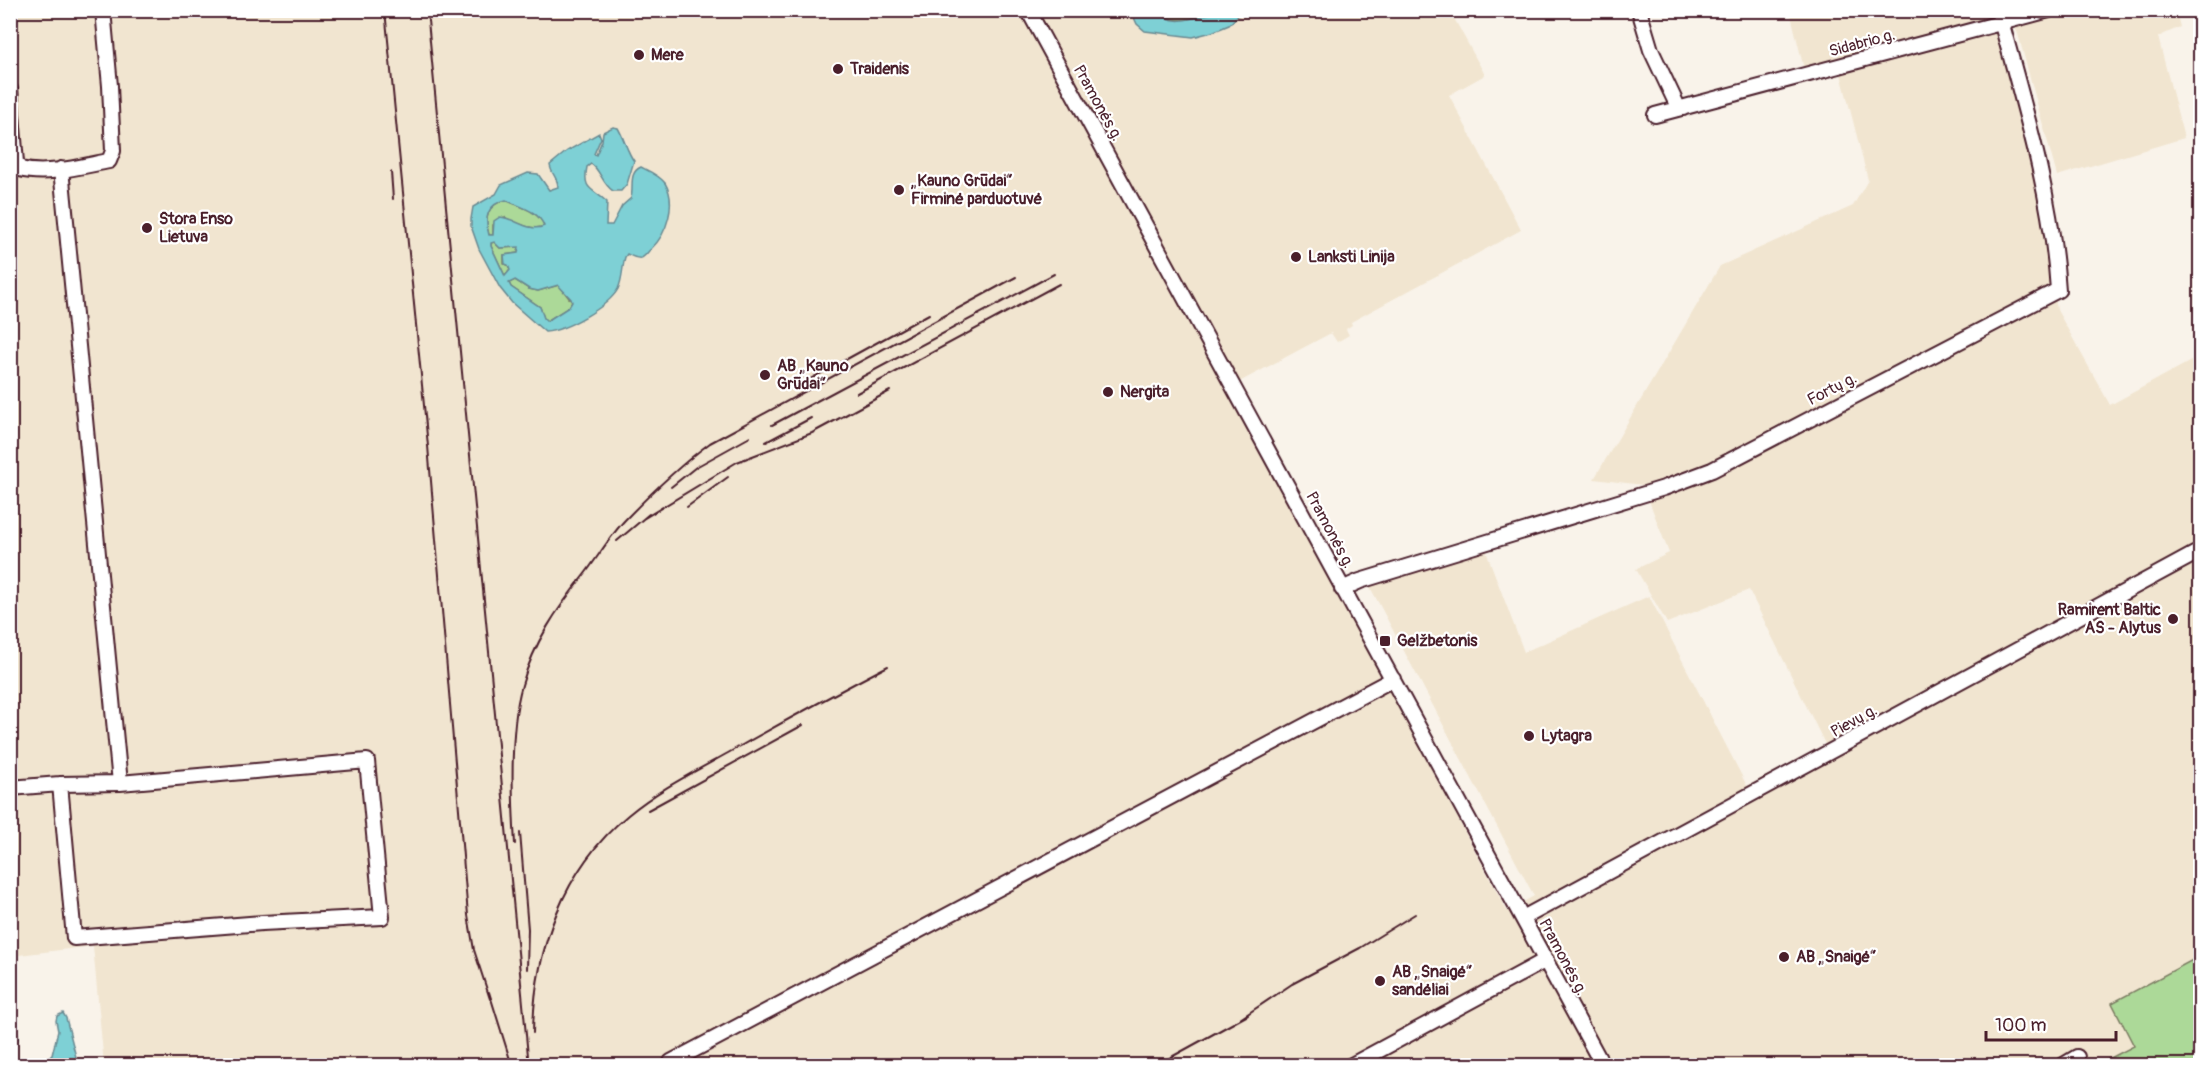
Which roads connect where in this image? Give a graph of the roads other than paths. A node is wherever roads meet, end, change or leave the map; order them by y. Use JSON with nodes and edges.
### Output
{"nodes":[{"id":1,"x":103,"y":10,"type":"edge"},
{"id":2,"x":1028,"y":10,"type":"edge"},
{"id":3,"x":1638,"y":10,"type":"edge"},
{"id":4,"x":2049,"y":10,"type":"edge"},
{"id":5,"x":1999,"y":17,"type":"edge"},
{"id":6,"x":10,"y":89,"type":"edge"},
{"id":7,"x":1683,"y":108,"type":"junction"},
{"id":8,"x":1655,"y":115,"type":"dead end"},
{"id":9,"x":61,"y":169,"type":"junction"},
{"id":10,"x":2200,"y":551,"type":"edge"},
{"id":11,"x":1342,"y":589,"type":"junction"},
{"id":12,"x":1393,"y":679,"type":"junction"},
{"id":13,"x":120,"y":783,"type":"junction"},
{"id":14,"x":60,"y":784,"type":"junction"},
{"id":15,"x":10,"y":788,"type":"edge"},
{"id":16,"x":1523,"y":918,"type":"junction"},
{"id":17,"x":1546,"y":960,"type":"junction"},
{"id":18,"x":2077,"y":1058,"type":"dead end"},
{"id":19,"x":671,"y":1062,"type":"dead end"},
{"id":20,"x":1350,"y":1065,"type":"edge"},
{"id":21,"x":1603,"y":1065,"type":"edge"},
{"id":22,"x":2062,"y":1065,"type":"edge"}],
"edges":[{"from":1,"to":9,"type":"street"},
{"from":2,"to":11,"type":"street","name":"Pramonės g."},
{"from":3,"to":7,"type":"street"},
{"from":4,"to":5,"type":"street","name":"Sidabrio g."},
{"from":5,"to":7,"type":"street","name":"Sidabrio g."},
{"from":5,"to":11,"type":"street","name":"Fortų g."},
{"from":6,"to":9,"type":"street"},
{"from":7,"to":8,"type":"street","name":"Sidabrio g."},
{"from":9,"to":13,"type":"street"},
{"from":10,"to":16,"type":"street","name":"Pievų g."},
{"from":11,"to":12,"type":"street","name":"Pramonės g."},
{"from":12,"to":16,"type":"street","name":"Pramonės g."},
{"from":12,"to":19,"type":"street"},
{"from":13,"to":14,"type":"street"},
{"from":13,"to":14,"type":"street"},
{"from":14,"to":15,"type":"street"},
{"from":16,"to":17,"type":"street","name":"Pramonės g."},
{"from":17,"to":20,"type":"street"},
{"from":17,"to":21,"type":"street","name":"Pramonės g."},
{"from":18,"to":22,"type":"street"}]}
